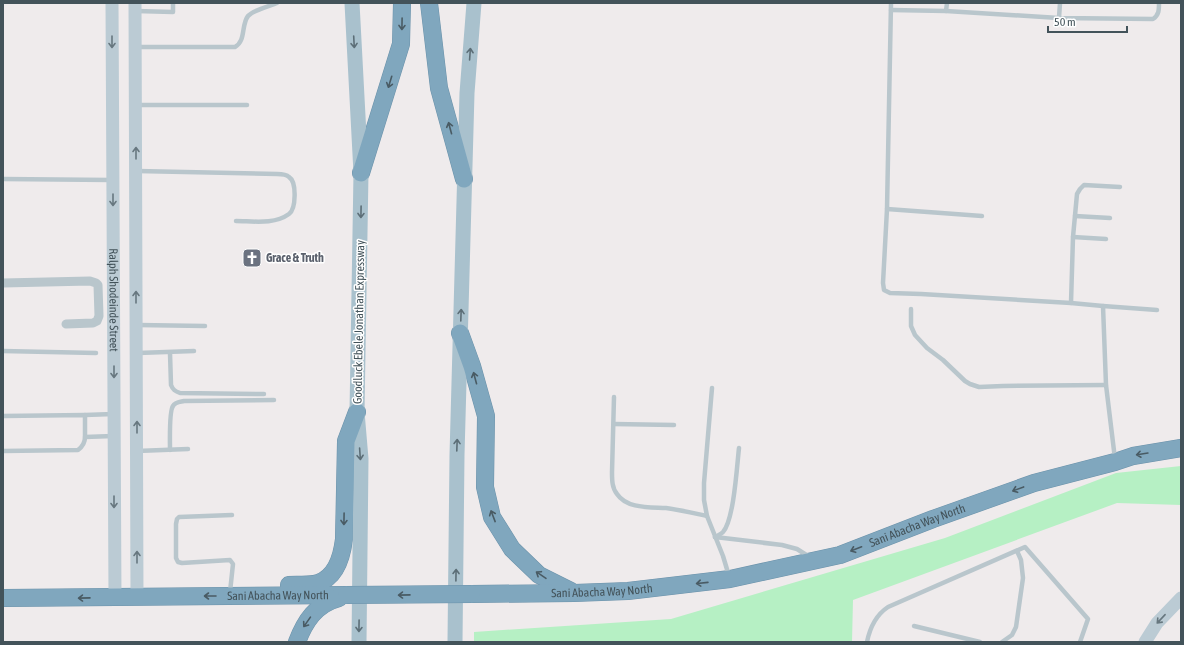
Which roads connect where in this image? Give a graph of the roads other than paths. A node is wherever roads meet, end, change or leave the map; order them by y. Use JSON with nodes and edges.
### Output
{"nodes":[{"id":1,"x":112,"y":3,"type":"edge"},
{"id":2,"x":173,"y":3,"type":"edge"},
{"id":3,"x":277,"y":3,"type":"edge"},
{"id":4,"x":352,"y":3,"type":"edge"},
{"id":5,"x":402,"y":3,"type":"edge"},
{"id":6,"x":474,"y":3,"type":"edge"},
{"id":7,"x":891,"y":3,"type":"edge"},
{"id":8,"x":947,"y":3,"type":"edge"},
{"id":9,"x":1060,"y":3,"type":"edge"},
{"id":10,"x":1159,"y":3,"type":"edge"},
{"id":11,"x":429,"y":4,"type":"edge"},
{"id":12,"x":136,"y":7,"type":"edge"},
{"id":13,"x":891,"y":10,"type":"junction"},
{"id":14,"x":946,"y":11,"type":"junction"},
{"id":15,"x":1059,"y":18,"type":"junction"},
{"id":16,"x":135,"y":47,"type":"junction"},
{"id":17,"x":136,"y":105,"type":"junction"},
{"id":18,"x":247,"y":105,"type":"dead end"},
{"id":19,"x":136,"y":171,"type":"junction"},
{"id":20,"x":361,"y":173,"type":"junction"},
{"id":21,"x":3,"y":179,"type":"edge"},
{"id":22,"x":464,"y":179,"type":"junction"},
{"id":23,"x":113,"y":180,"type":"junction"},
{"id":24,"x":1120,"y":187,"type":"dead end"},
{"id":25,"x":887,"y":209,"type":"junction"},
{"id":26,"x":982,"y":216,"type":"dead end"},
{"id":27,"x":1075,"y":216,"type":"junction"},
{"id":28,"x":1110,"y":218,"type":"dead end"},
{"id":29,"x":236,"y":221,"type":"dead end"},
{"id":30,"x":1073,"y":236,"type":"junction"},
{"id":31,"x":1106,"y":239,"type":"dead end"},
{"id":32,"x":3,"y":282,"type":"edge"},
{"id":33,"x":1071,"y":303,"type":"junction"},
{"id":34,"x":1103,"y":306,"type":"junction"},
{"id":35,"x":910,"y":309,"type":"dead end"},
{"id":36,"x":1157,"y":310,"type":"dead end"},
{"id":37,"x":66,"y":324,"type":"dead end"},
{"id":38,"x":136,"y":325,"type":"junction"},
{"id":39,"x":205,"y":326,"type":"dead end"},
{"id":40,"x":460,"y":333,"type":"junction"},
{"id":41,"x":3,"y":350,"type":"edge"},
{"id":42,"x":194,"y":351,"type":"dead end"},
{"id":43,"x":96,"y":353,"type":"dead end"},
{"id":44,"x":137,"y":353,"type":"junction"},
{"id":45,"x":170,"y":353,"type":"junction"},
{"id":46,"x":1106,"y":385,"type":"junction"},
{"id":47,"x":712,"y":388,"type":"dead end"},
{"id":48,"x":264,"y":394,"type":"dead end"},
{"id":49,"x":614,"y":397,"type":"dead end"},
{"id":50,"x":274,"y":400,"type":"dead end"},
{"id":51,"x":357,"y":412,"type":"junction"},
{"id":52,"x":114,"y":414,"type":"junction"},
{"id":53,"x":85,"y":415,"type":"junction"},
{"id":54,"x":3,"y":416,"type":"edge"},
{"id":55,"x":614,"y":424,"type":"junction"},
{"id":56,"x":674,"y":425,"type":"dead end"},
{"id":57,"x":114,"y":436,"type":"junction"},
{"id":58,"x":85,"y":438,"type":"junction"},
{"id":59,"x":739,"y":448,"type":"dead end"},
{"id":60,"x":1181,"y":448,"type":"edge"},
{"id":61,"x":188,"y":449,"type":"dead end"},
{"id":62,"x":170,"y":450,"type":"junction"},
{"id":63,"x":3,"y":451,"type":"edge"},
{"id":64,"x":137,"y":451,"type":"junction"},
{"id":65,"x":1115,"y":462,"type":"junction"},
{"id":66,"x":232,"y":515,"type":"dead end"},
{"id":67,"x":707,"y":516,"type":"junction"},
{"id":68,"x":715,"y":537,"type":"junction"},
{"id":69,"x":1017,"y":551,"type":"junction"},
{"id":70,"x":815,"y":561,"type":"junction"},
{"id":71,"x":730,"y":579,"type":"junction"},
{"id":72,"x":574,"y":593,"type":"junction"},
{"id":73,"x":347,"y":595,"type":"junction"},
{"id":74,"x":137,"y":596,"type":"junction"},
{"id":75,"x":230,"y":596,"type":"junction"},
{"id":76,"x":115,"y":597,"type":"junction"},
{"id":77,"x":3,"y":598,"type":"edge"},
{"id":78,"x":1181,"y":598,"type":"edge"},
{"id":79,"x":914,"y":626,"type":"dead end"},
{"id":80,"x":297,"y":642,"type":"edge"},
{"id":81,"x":359,"y":642,"type":"edge"},
{"id":82,"x":455,"y":642,"type":"edge"},
{"id":83,"x":867,"y":642,"type":"edge"},
{"id":84,"x":980,"y":642,"type":"edge"},
{"id":85,"x":1002,"y":642,"type":"edge"},
{"id":86,"x":1080,"y":642,"type":"edge"},
{"id":87,"x":1145,"y":642,"type":"edge"}],
"edges":[{"from":1,"to":23,"type":"street","name":"Ralph Shodeinde Street","one_way":true},
{"from":2,"to":12,"type":"lane"},
{"from":3,"to":16,"type":"lane"},
{"from":4,"to":20,"type":"main road","name":"Goodluck Ebele Jonathan Expressway","one_way":true},
{"from":5,"to":20,"type":"highway","one_way":true},
{"from":22,"to":6,"type":"main road","one_way":true},
{"from":7,"to":13,"type":"lane"},
{"from":8,"to":14,"type":"lane"},
{"from":9,"to":15,"type":"lane"},
{"from":10,"to":15,"type":"lane"},
{"from":22,"to":11,"type":"highway","one_way":true},
{"from":12,"to":16,"type":"street","name":"Ralph Shodeinde Street"},
{"from":13,"to":14,"type":"lane"},
{"from":13,"to":25,"type":"lane"},
{"from":14,"to":15,"type":"lane"},
{"from":16,"to":17,"type":"street","name":"Ralph Shodeinde Street"},
{"from":17,"to":18,"type":"lane"},
{"from":19,"to":17,"type":"street","name":"Ralph Shodeinde Street","one_way":true},
{"from":19,"to":29,"type":"lane"},
{"from":38,"to":19,"type":"street","name":"Ralph Shodeinde Street","one_way":true},
{"from":20,"to":51,"type":"main road","name":"Goodluck Ebele Jonathan Expressway","one_way":true},
{"from":21,"to":23,"type":"lane"},
{"from":40,"to":22,"type":"main road","one_way":true},
{"from":23,"to":52,"type":"street","name":"Ralph Shodeinde Street","one_way":true},
{"from":24,"to":27,"type":"lane"},
{"from":25,"to":26,"type":"lane"},
{"from":25,"to":33,"type":"lane"},
{"from":27,"to":28,"type":"lane"},
{"from":27,"to":30,"type":"lane"},
{"from":30,"to":31,"type":"lane"},
{"from":30,"to":33,"type":"lane"},
{"from":32,"to":37,"type":"street"},
{"from":33,"to":34,"type":"lane"},
{"from":34,"to":36,"type":"lane"},
{"from":34,"to":46,"type":"lane"},
{"from":35,"to":46,"type":"lane"},
{"from":38,"to":39,"type":"lane"},
{"from":38,"to":44,"type":"street","name":"Ralph Shodeinde Street"},
{"from":72,"to":40,"type":"highway","one_way":true},
{"from":82,"to":40,"type":"main road","one_way":true},
{"from":41,"to":43,"type":"lane"},
{"from":42,"to":45,"type":"lane"},
{"from":44,"to":45,"type":"lane"},
{"from":64,"to":44,"type":"street","name":"Ralph Shodeinde Street","one_way":true},
{"from":45,"to":48,"type":"lane"},
{"from":46,"to":65,"type":"lane"},
{"from":47,"to":67,"type":"lane"},
{"from":49,"to":55,"type":"lane"},
{"from":50,"to":62,"type":"lane"},
{"from":51,"to":75,"type":"highway","one_way":true},
{"from":51,"to":81,"type":"main road","name":"Goodluck Ebele Jonathan Expressway","one_way":true},
{"from":52,"to":53,"type":"lane"},
{"from":52,"to":57,"type":"street","name":"Ralph Shodeinde Street"},
{"from":53,"to":54,"type":"lane"},
{"from":53,"to":58,"type":"lane"},
{"from":55,"to":56,"type":"lane"},
{"from":55,"to":67,"type":"lane"},
{"from":57,"to":58,"type":"lane"},
{"from":57,"to":76,"type":"street","name":"Ralph Shodeinde Street","one_way":true},
{"from":58,"to":63,"type":"lane"},
{"from":59,"to":68,"type":"lane"},
{"from":60,"to":65,"type":"highway","name":"Sani Abacha Way North","one_way":true},
{"from":61,"to":62,"type":"lane"},
{"from":62,"to":64,"type":"lane"},
{"from":74,"to":64,"type":"street","name":"Ralph Shodeinde Street","one_way":true},
{"from":65,"to":70,"type":"highway","name":"Sani Abacha Way North","one_way":true},
{"from":66,"to":75,"type":"lane"},
{"from":67,"to":68,"type":"lane"},
{"from":68,"to":70,"type":"lane"},
{"from":68,"to":71,"type":"lane"},
{"from":69,"to":83,"type":"lane"},
{"from":69,"to":85,"type":"lane"},
{"from":69,"to":86,"type":"lane"},
{"from":70,"to":71,"type":"highway","name":"Sani Abacha Way North"},
{"from":71,"to":72,"type":"highway","name":"Sani Abacha Way North","one_way":true},
{"from":72,"to":73,"type":"highway","name":"Sani Abacha Way North","one_way":true,"bridge":true},
{"from":73,"to":75,"type":"highway","name":"Sani Abacha Way North"},
{"from":73,"to":80,"type":"highway","one_way":true},
{"from":75,"to":74,"type":"highway","name":"Sani Abacha Way North","one_way":true},
{"from":74,"to":76,"type":"highway","name":"Sani Abacha Way North"},
{"from":76,"to":77,"type":"highway","name":"Sani Abacha Way North","one_way":true},
{"from":78,"to":87,"type":"street","one_way":true},
{"from":79,"to":84,"type":"lane"}]}
